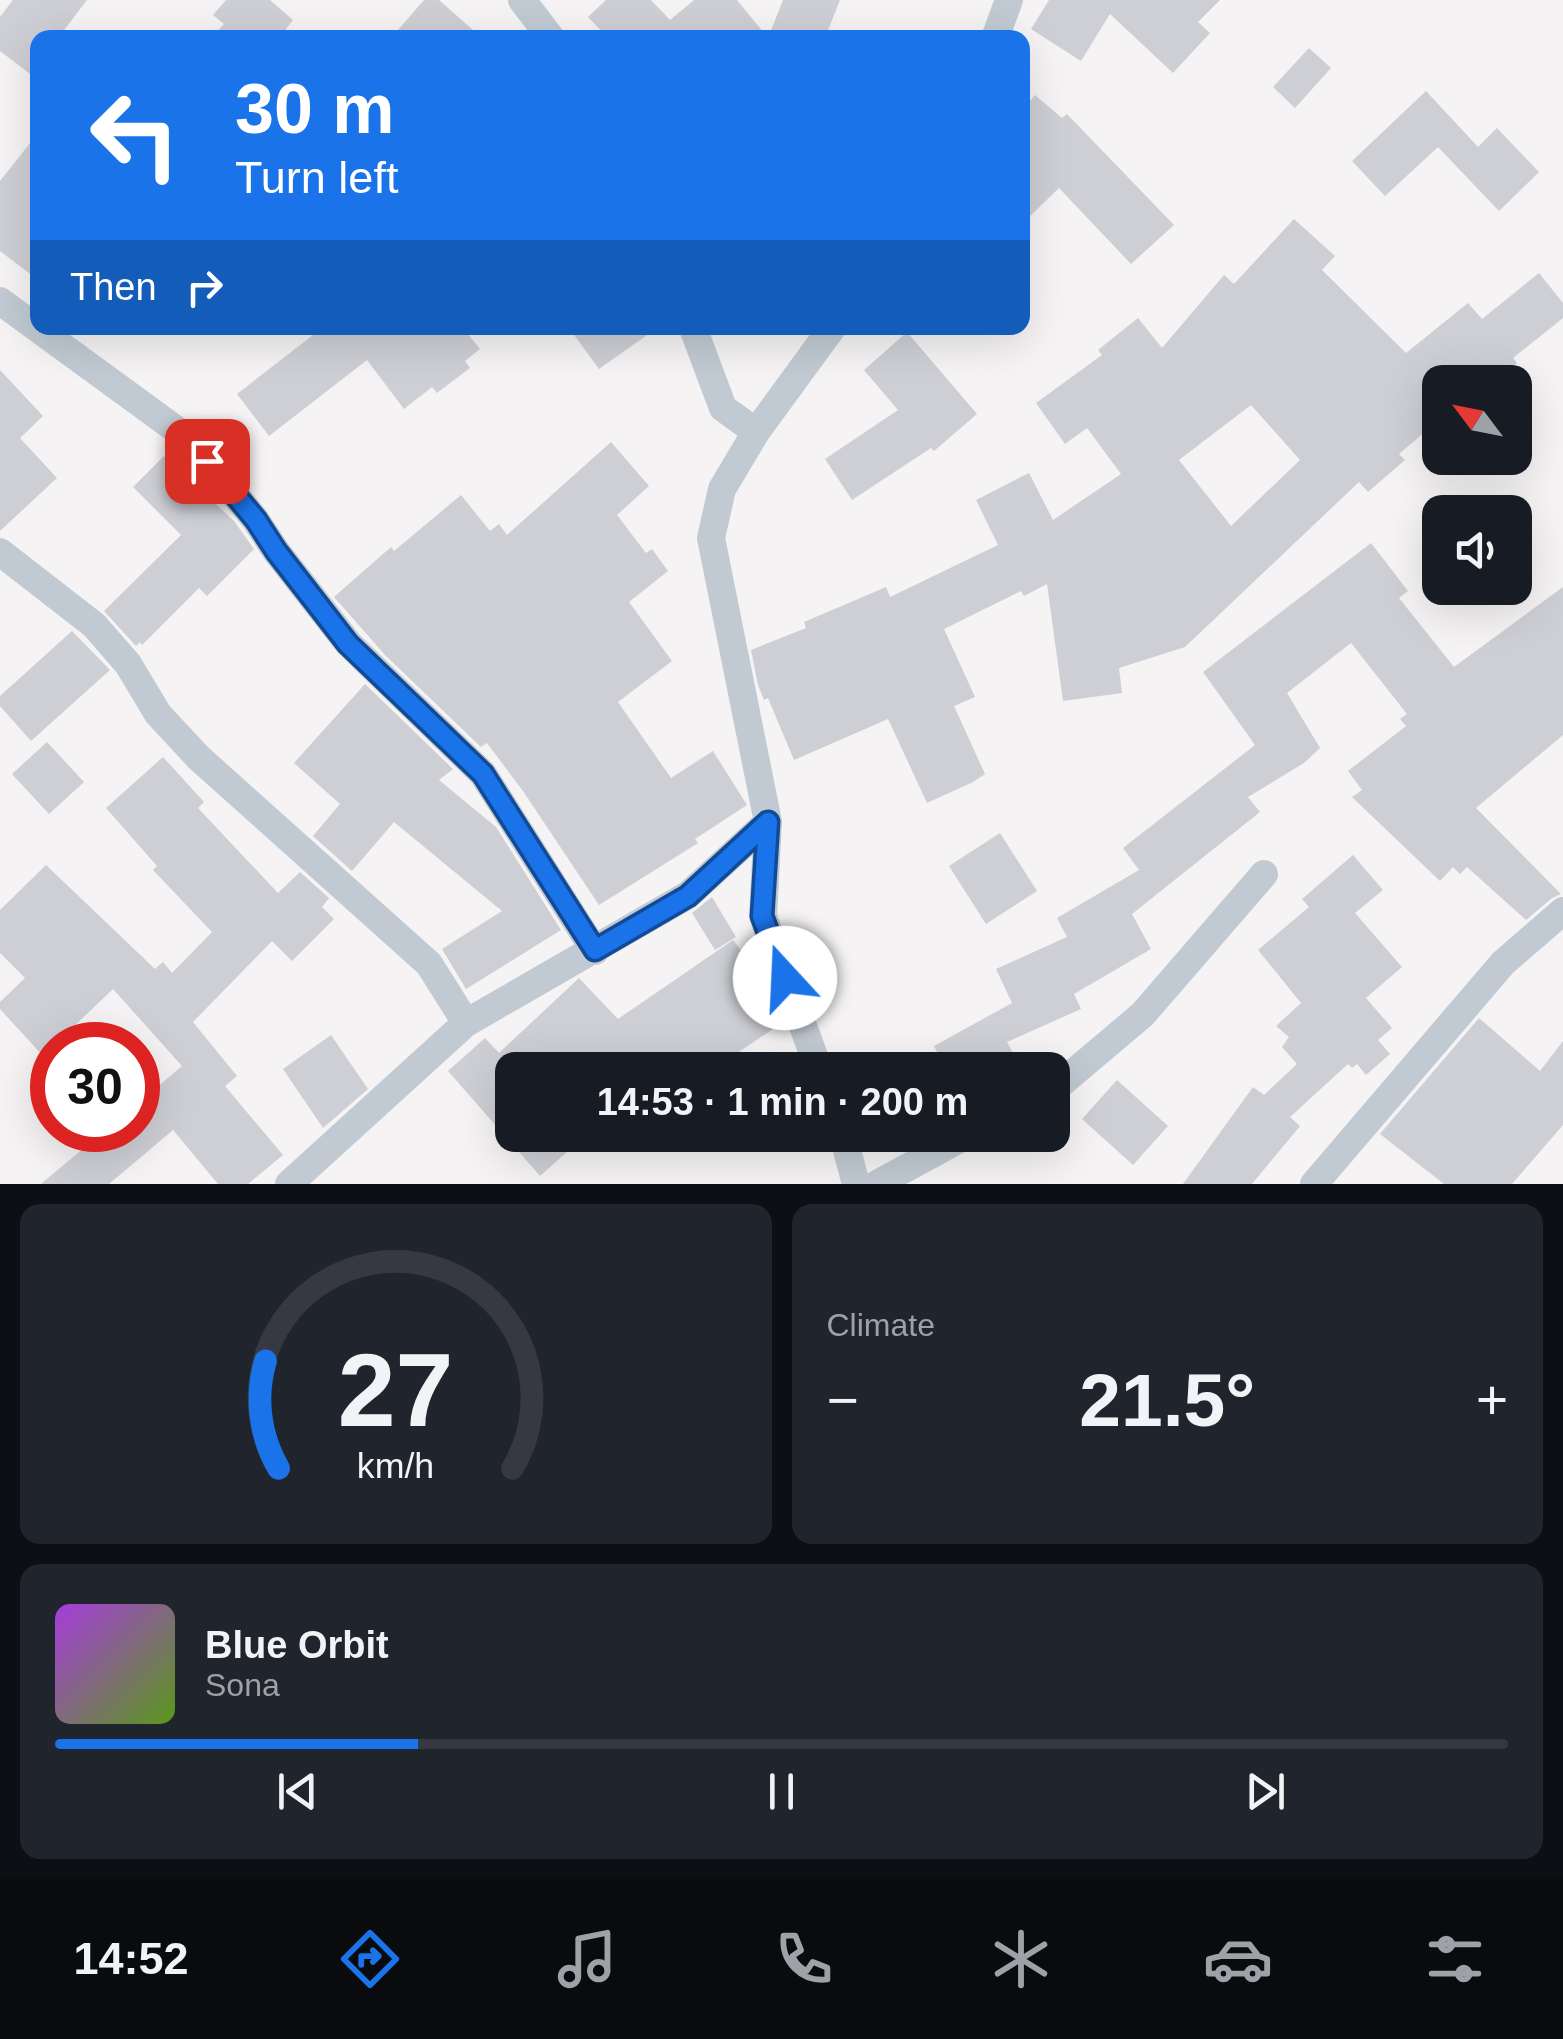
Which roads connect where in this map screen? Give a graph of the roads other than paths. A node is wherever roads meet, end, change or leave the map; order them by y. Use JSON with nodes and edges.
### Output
{"nodes":[{"id":1,"x":522,"y":0,"type":"edge"},
{"id":2,"x":1010,"y":0,"type":"edge"},
{"id":3,"x":545,"y":30,"type":"edge"},
{"id":4,"x":998,"y":30,"type":"edge"},
{"id":5,"x":0,"y":301,"type":"edge"},
{"id":6,"x":30,"y":323,"type":"edge"},
{"id":7,"x":46,"y":335,"type":"edge"},
{"id":8,"x":696,"y":335,"type":"edge"},
{"id":9,"x":827,"y":335,"type":"edge"},
{"id":10,"x":756,"y":432,"type":"junction"},
{"id":11,"x":0,"y":552,"type":"edge"},
{"id":12,"x":768,"y":822,"type":"junction"},
{"id":13,"x":1264,"y":874,"type":"dead end"},
{"id":14,"x":1563,"y":912,"type":"edge"},
{"id":15,"x":595,"y":950,"type":"junction"},
{"id":16,"x":466,"y":1023,"type":"junction"},
{"id":17,"x":811,"y":1052,"type":"edge"},
{"id":18,"x":1070,"y":1076,"type":"edge"},
{"id":19,"x":848,"y":1152,"type":"edge"},
{"id":20,"x":936,"y":1152,"type":"edge"},
{"id":21,"x":289,"y":1184,"type":"edge"},
{"id":22,"x":856,"y":1184,"type":"edge"},
{"id":23,"x":877,"y":1184,"type":"edge"},
{"id":24,"x":1314,"y":1184,"type":"edge"}],
"edges":[{"from":1,"to":3,"type":"street"},
{"from":2,"to":4,"type":"street"},
{"from":5,"to":6,"type":"street"},
{"from":7,"to":15,"type":"street"},
{"from":8,"to":10,"type":"street"},
{"from":9,"to":10,"type":"street"},
{"from":10,"to":12,"type":"street"},
{"from":11,"to":16,"type":"street"},
{"from":12,"to":15,"type":"street"},
{"from":12,"to":17,"type":"street"},
{"from":13,"to":18,"type":"street"},
{"from":14,"to":24,"type":"street"},
{"from":15,"to":16,"type":"street"},
{"from":16,"to":21,"type":"street"},
{"from":19,"to":22,"type":"street"},
{"from":20,"to":23,"type":"street"}]}
